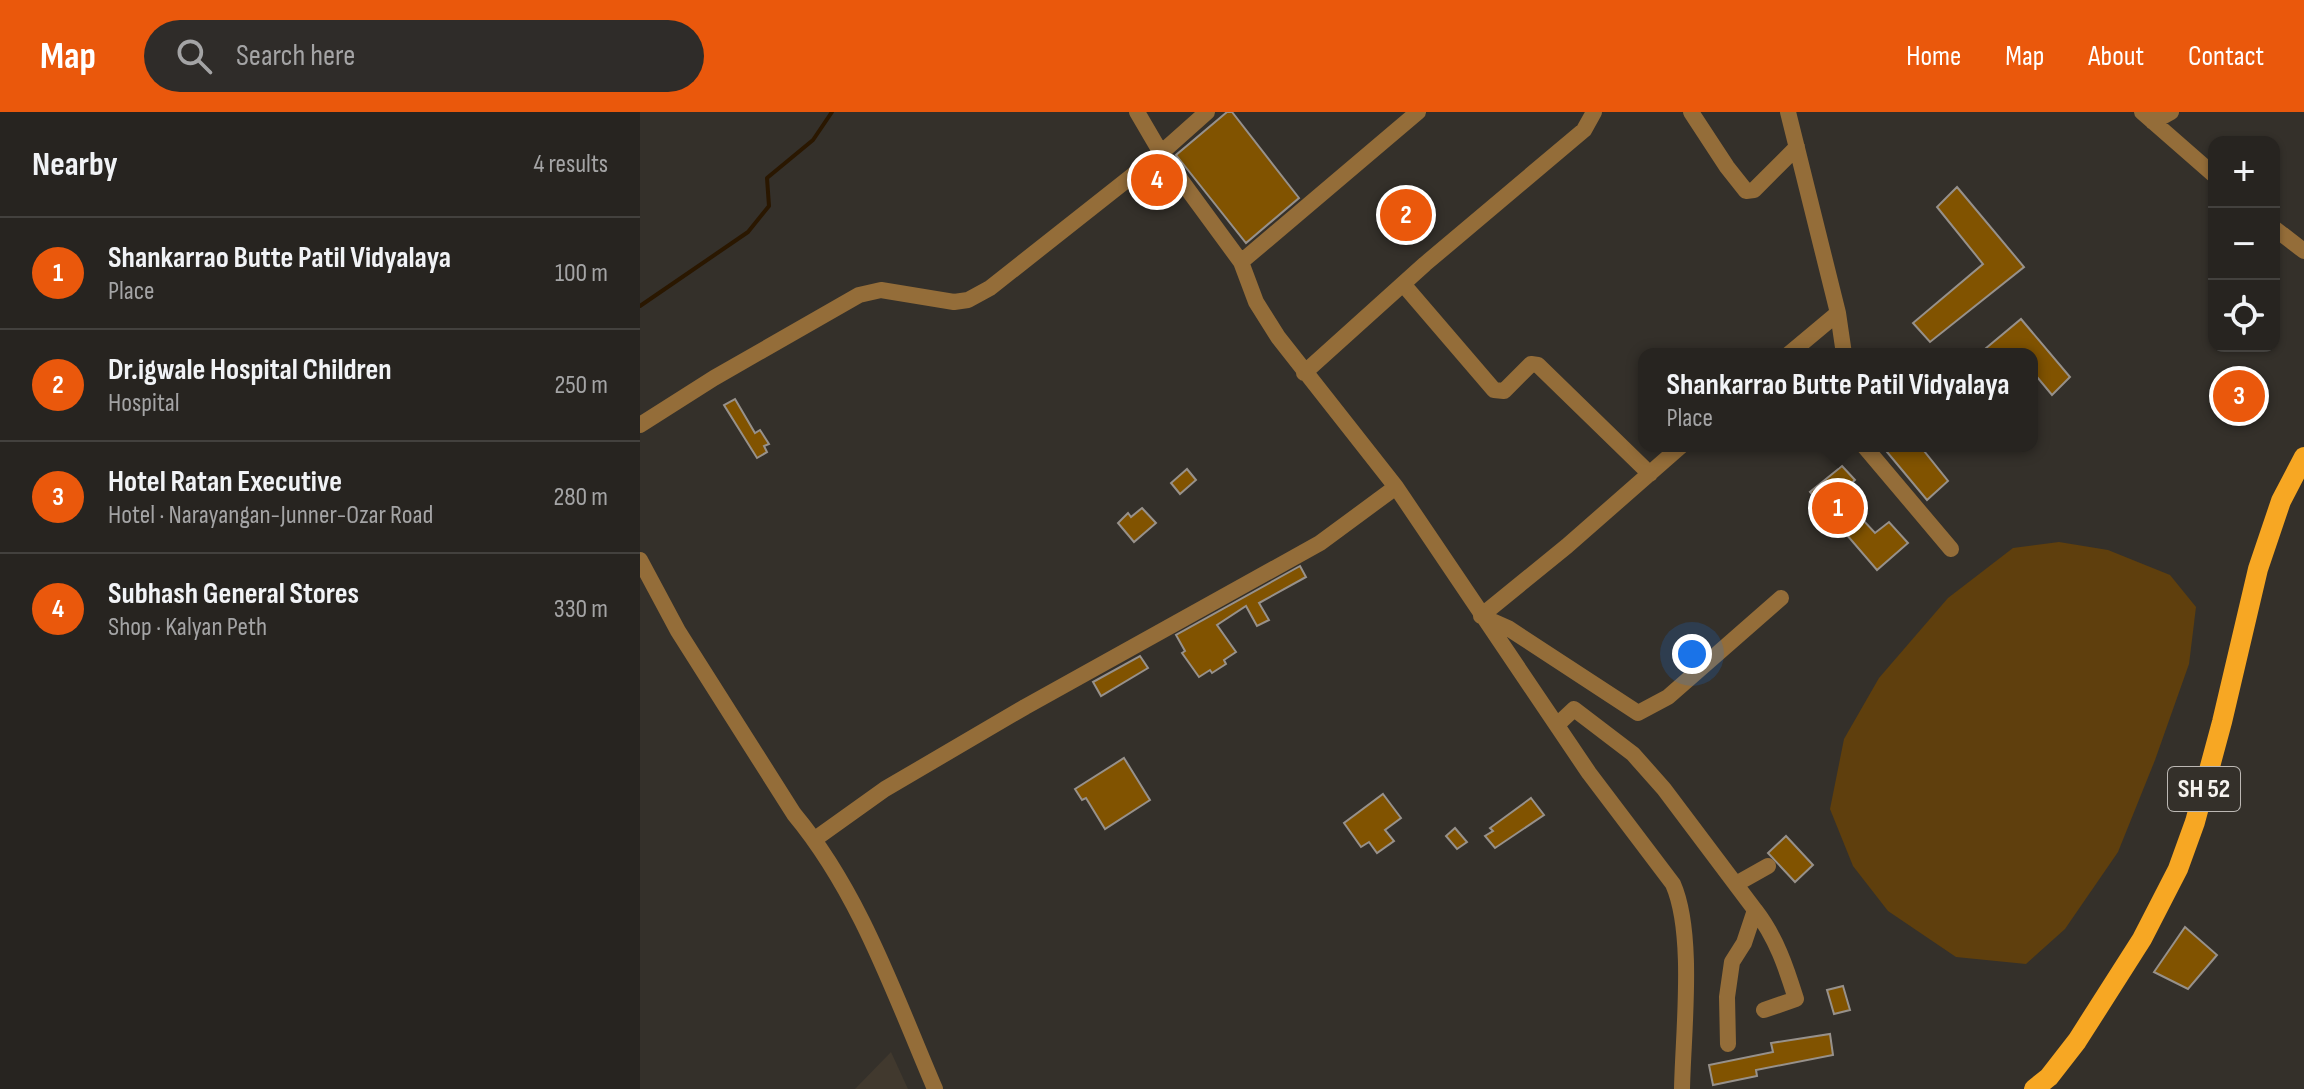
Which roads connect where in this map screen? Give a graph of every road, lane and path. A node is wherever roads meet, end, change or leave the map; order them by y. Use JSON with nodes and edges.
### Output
{"nodes":[{"id":1,"x":1137,"y":112,"type":"edge"},
{"id":2,"x":1207,"y":112,"type":"edge"},
{"id":3,"x":1418,"y":112,"type":"edge"},
{"id":4,"x":1594,"y":112,"type":"edge"},
{"id":5,"x":1691,"y":112,"type":"edge"},
{"id":6,"x":1788,"y":112,"type":"edge"},
{"id":7,"x":2171,"y":112,"type":"edge"},
{"id":8,"x":2148,"y":117,"type":"edge"},
{"id":9,"x":1797,"y":147,"type":"junction"},
{"id":10,"x":1161,"y":153,"type":"junction"},
{"id":11,"x":2208,"y":170,"type":"edge"},
{"id":12,"x":2280,"y":233,"type":"edge"},
{"id":13,"x":2304,"y":251,"type":"edge"},
{"id":14,"x":1241,"y":262,"type":"junction"},
{"id":15,"x":1403,"y":284,"type":"junction"},
{"id":16,"x":1838,"y":313,"type":"junction"},
{"id":17,"x":1796,"y":348,"type":"edge"},
{"id":18,"x":1843,"y":348,"type":"edge"},
{"id":19,"x":1304,"y":373,"type":"junction"},
{"id":20,"x":640,"y":425,"type":"edge"},
{"id":21,"x":1674,"y":452,"type":"edge"},
{"id":22,"x":1869,"y":452,"type":"edge"},
{"id":23,"x":2304,"y":457,"type":"edge"},
{"id":24,"x":1650,"y":474,"type":"junction"},
{"id":25,"x":1396,"y":487,"type":"junction"},
{"id":26,"x":1951,"y":549,"type":"dead end"},
{"id":27,"x":641,"y":564,"type":"edge"},
{"id":28,"x":1781,"y":598,"type":"dead end"},
{"id":29,"x":1481,"y":616,"type":"junction"},
{"id":30,"x":1557,"y":725,"type":"junction"},
{"id":31,"x":815,"y":839,"type":"junction"},
{"id":32,"x":1768,"y":866,"type":"dead end"},
{"id":33,"x":1736,"y":884,"type":"junction"},
{"id":34,"x":1755,"y":910,"type":"junction"},
{"id":35,"x":1764,"y":1010,"type":"dead end"},
{"id":36,"x":1728,"y":1044,"type":"dead end"},
{"id":37,"x":935,"y":1089,"type":"edge"},
{"id":38,"x":1682,"y":1089,"type":"edge"},
{"id":39,"x":2034,"y":1089,"type":"edge"}],
"edges":[{"from":1,"to":10,"type":"street"},
{"from":2,"to":10,"type":"street"},
{"from":3,"to":14,"type":"street"},
{"from":4,"to":15,"type":"street"},
{"from":5,"to":9,"type":"street"},
{"from":6,"to":9,"type":"street"},
{"from":7,"to":8,"type":"street"},
{"from":8,"to":11,"type":"street"},
{"from":9,"to":16,"type":"street"},
{"from":10,"to":14,"type":"street"},
{"from":10,"to":20,"type":"street"},
{"from":12,"to":13,"type":"street"},
{"from":14,"to":19,"type":"street"},
{"from":15,"to":19,"type":"street"},
{"from":15,"to":24,"type":"street"},
{"from":16,"to":17,"type":"street"},
{"from":16,"to":18,"type":"street"},
{"from":19,"to":25,"type":"street"},
{"from":21,"to":24,"type":"street"},
{"from":22,"to":26,"type":"street"},
{"from":23,"to":39,"type":"main road","number":"SH 52"},
{"from":24,"to":29,"type":"street"},
{"from":25,"to":29,"type":"street"},
{"from":25,"to":31,"type":"street"},
{"from":27,"to":31,"type":"street"},
{"from":28,"to":29,"type":"street"},
{"from":29,"to":30,"type":"street"},
{"from":30,"to":33,"type":"street"},
{"from":30,"to":38,"type":"street"},
{"from":31,"to":37,"type":"street"},
{"from":32,"to":33,"type":"street"},
{"from":33,"to":34,"type":"street"},
{"from":34,"to":35,"type":"street"},
{"from":34,"to":36,"type":"street"}]}
